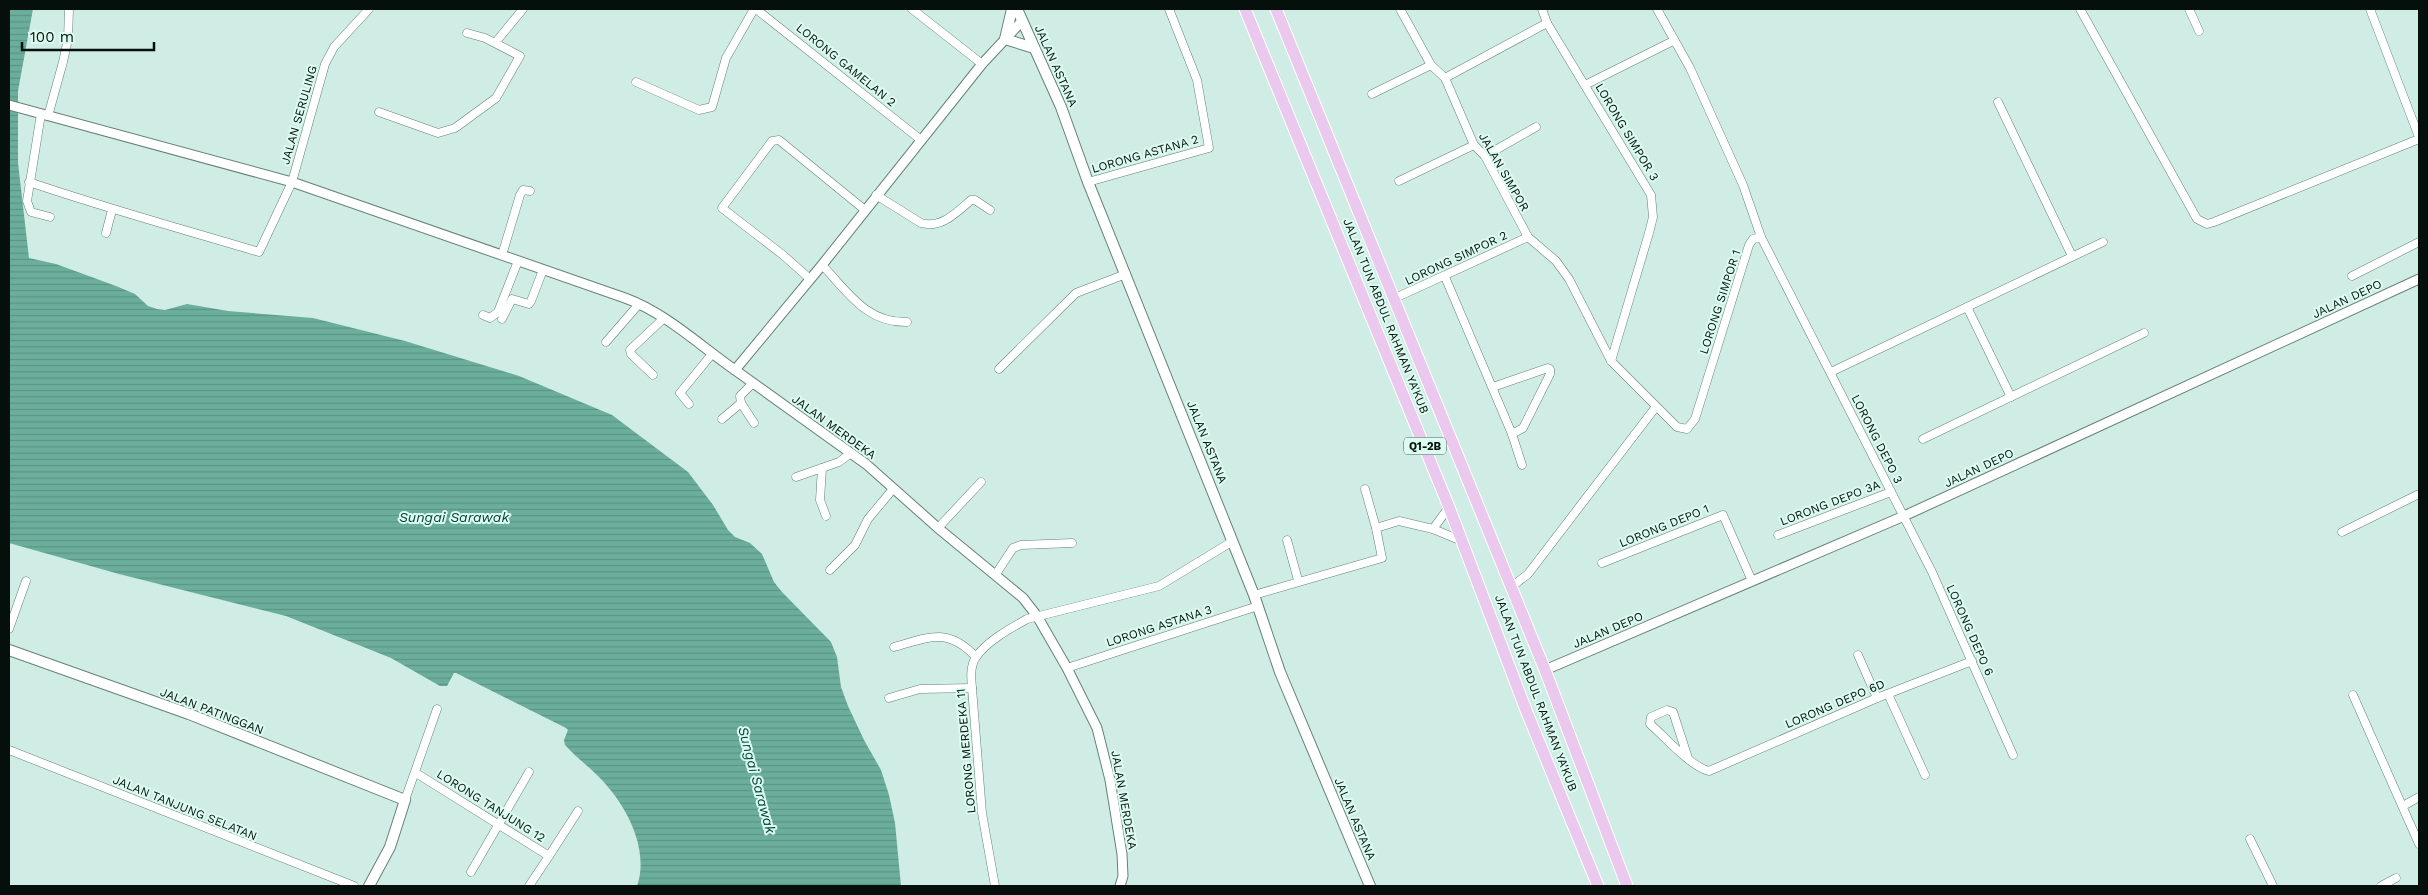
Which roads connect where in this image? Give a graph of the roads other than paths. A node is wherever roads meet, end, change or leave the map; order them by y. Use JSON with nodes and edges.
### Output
{"nodes":[{"id":1,"x":69,"y":9,"type":"edge"},
{"id":2,"x":369,"y":9,"type":"edge"},
{"id":3,"x":523,"y":9,"type":"edge"},
{"id":4,"x":755,"y":9,"type":"edge"},
{"id":5,"x":912,"y":9,"type":"edge"},
{"id":6,"x":1012,"y":9,"type":"edge"},
{"id":7,"x":1017,"y":9,"type":"edge"},
{"id":8,"x":1169,"y":9,"type":"edge"},
{"id":9,"x":1245,"y":9,"type":"edge"},
{"id":10,"x":1276,"y":9,"type":"edge"},
{"id":11,"x":1400,"y":9,"type":"edge"},
{"id":12,"x":1542,"y":9,"type":"edge"},
{"id":13,"x":1657,"y":9,"type":"edge"},
{"id":14,"x":2080,"y":9,"type":"edge"},
{"id":15,"x":2189,"y":9,"type":"edge"},
{"id":16,"x":2370,"y":9,"type":"edge"},
{"id":17,"x":1022,"y":21,"type":"junction"},
{"id":18,"x":1547,"y":23,"type":"junction"},
{"id":19,"x":2199,"y":32,"type":"dead end"},
{"id":20,"x":467,"y":33,"type":"dead end"},
{"id":21,"x":1004,"y":39,"type":"junction"},
{"id":22,"x":1673,"y":41,"type":"junction"},
{"id":23,"x":495,"y":43,"type":"junction"},
{"id":24,"x":1034,"y":48,"type":"junction"},
{"id":25,"x":982,"y":64,"type":"junction"},
{"id":26,"x":1431,"y":65,"type":"junction"},
{"id":27,"x":1445,"y":78,"type":"junction"},
{"id":28,"x":636,"y":82,"type":"dead end"},
{"id":29,"x":1585,"y":85,"type":"junction"},
{"id":30,"x":1372,"y":94,"type":"dead end"},
{"id":31,"x":1998,"y":102,"type":"dead end"},
{"id":32,"x":9,"y":104,"type":"edge"},
{"id":33,"x":379,"y":112,"type":"dead end"},
{"id":34,"x":40,"y":114,"type":"junction"},
{"id":35,"x":1536,"y":126,"type":"dead end"},
{"id":36,"x":2419,"y":138,"type":"edge"},
{"id":37,"x":921,"y":140,"type":"junction"},
{"id":38,"x":1474,"y":145,"type":"junction"},
{"id":39,"x":1485,"y":156,"type":"junction"},
{"id":40,"x":1399,"y":181,"type":"dead end"},
{"id":41,"x":30,"y":182,"type":"junction"},
{"id":42,"x":292,"y":182,"type":"junction"},
{"id":43,"x":1088,"y":182,"type":"junction"},
{"id":44,"x":530,"y":191,"type":"dead end"},
{"id":45,"x":876,"y":196,"type":"junction"},
{"id":46,"x":112,"y":210,"type":"junction"},
{"id":47,"x":865,"y":210,"type":"junction"},
{"id":48,"x":990,"y":210,"type":"dead end"},
{"id":49,"x":50,"y":217,"type":"dead end"},
{"id":50,"x":106,"y":234,"type":"dead end"},
{"id":51,"x":1528,"y":237,"type":"junction"},
{"id":52,"x":1762,"y":237,"type":"junction"},
{"id":53,"x":2103,"y":242,"type":"dead end"},
{"id":54,"x":2419,"y":242,"type":"edge"},
{"id":55,"x":502,"y":255,"type":"junction"},
{"id":56,"x":2072,"y":256,"type":"junction"},
{"id":57,"x":518,"y":261,"type":"junction"},
{"id":58,"x":822,"y":265,"type":"junction"},
{"id":59,"x":543,"y":270,"type":"junction"},
{"id":60,"x":1126,"y":274,"type":"junction"},
{"id":61,"x":2352,"y":276,"type":"dead end"},
{"id":62,"x":1445,"y":277,"type":"junction"},
{"id":63,"x":810,"y":279,"type":"junction"},
{"id":64,"x":2419,"y":279,"type":"edge"},
{"id":65,"x":1393,"y":299,"type":"junction"},
{"id":66,"x":639,"y":304,"type":"junction"},
{"id":67,"x":1967,"y":307,"type":"junction"},
{"id":68,"x":484,"y":315,"type":"dead end"},
{"id":69,"x":664,"y":318,"type":"junction"},
{"id":70,"x":502,"y":319,"type":"dead end"},
{"id":71,"x":907,"y":322,"type":"dead end"},
{"id":72,"x":2144,"y":333,"type":"dead end"},
{"id":73,"x":606,"y":342,"type":"dead end"},
{"id":74,"x":712,"y":354,"type":"junction"},
{"id":75,"x":1610,"y":361,"type":"junction"},
{"id":76,"x":999,"y":369,"type":"dead end"},
{"id":77,"x":735,"y":370,"type":"junction"},
{"id":78,"x":1831,"y":372,"type":"junction"},
{"id":79,"x":652,"y":376,"type":"dead end"},
{"id":80,"x":753,"y":383,"type":"junction"},
{"id":81,"x":1493,"y":388,"type":"junction"},
{"id":82,"x":2011,"y":397,"type":"junction"},
{"id":83,"x":741,"y":402,"type":"junction"},
{"id":84,"x":689,"y":404,"type":"dead end"},
{"id":85,"x":1655,"y":408,"type":"junction"},
{"id":86,"x":722,"y":419,"type":"dead end"},
{"id":87,"x":754,"y":423,"type":"dead end"},
{"id":88,"x":1677,"y":427,"type":"joint"},
{"id":89,"x":1512,"y":434,"type":"junction"},
{"id":90,"x":1923,"y":439,"type":"dead end"},
{"id":91,"x":851,"y":453,"type":"junction"},
{"id":92,"x":1522,"y":465,"type":"dead end"},
{"id":93,"x":822,"y":468,"type":"junction"},
{"id":94,"x":796,"y":477,"type":"dead end"},
{"id":95,"x":982,"y":482,"type":"dead end"},
{"id":96,"x":893,"y":489,"type":"junction"},
{"id":97,"x":1365,"y":489,"type":"dead end"},
{"id":98,"x":1890,"y":492,"type":"junction"},
{"id":99,"x":2419,"y":494,"type":"edge"},
{"id":100,"x":1449,"y":507,"type":"junction"},
{"id":101,"x":826,"y":516,"type":"dead end"},
{"id":102,"x":1904,"y":516,"type":"junction"},
{"id":103,"x":938,"y":528,"type":"junction"},
{"id":104,"x":1376,"y":528,"type":"junction"},
{"id":105,"x":1433,"y":529,"type":"junction"},
{"id":106,"x":2342,"y":532,"type":"dead end"},
{"id":107,"x":1778,"y":535,"type":"dead end"},
{"id":108,"x":1287,"y":540,"type":"dead end"},
{"id":109,"x":1233,"y":541,"type":"junction"},
{"id":110,"x":1462,"y":541,"type":"junction"},
{"id":111,"x":1072,"y":543,"type":"dead end"},
{"id":112,"x":1602,"y":563,"type":"dead end"},
{"id":113,"x":830,"y":570,"type":"dead end"},
{"id":114,"x":996,"y":574,"type":"junction"},
{"id":115,"x":1298,"y":580,"type":"junction"},
{"id":116,"x":26,"y":581,"type":"dead end"},
{"id":117,"x":1752,"y":581,"type":"junction"},
{"id":118,"x":1510,"y":588,"type":"junction"},
{"id":119,"x":1254,"y":595,"type":"junction"},
{"id":120,"x":1258,"y":606,"type":"junction"},
{"id":121,"x":1037,"y":616,"type":"junction"},
{"id":122,"x":9,"y":629,"type":"edge"},
{"id":123,"x":894,"y":647,"type":"dead end"},
{"id":124,"x":9,"y":650,"type":"edge"},
{"id":125,"x":1858,"y":655,"type":"dead end"},
{"id":126,"x":976,"y":657,"type":"junction"},
{"id":127,"x":1972,"y":661,"type":"junction"},
{"id":128,"x":1067,"y":668,"type":"junction"},
{"id":129,"x":1545,"y":670,"type":"junction"},
{"id":130,"x":972,"y":688,"type":"junction"},
{"id":131,"x":1888,"y":694,"type":"junction"},
{"id":132,"x":2353,"y":695,"type":"dead end"},
{"id":133,"x":889,"y":698,"type":"dead end"},
{"id":134,"x":1877,"y":698,"type":"junction"},
{"id":135,"x":438,"y":709,"type":"dead end"},
{"id":136,"x":9,"y":750,"type":"edge"},
{"id":137,"x":2013,"y":755,"type":"dead end"},
{"id":138,"x":1688,"y":758,"type":"junction"},
{"id":139,"x":530,"y":772,"type":"dead end"},
{"id":140,"x":416,"y":773,"type":"junction"},
{"id":141,"x":1925,"y":775,"type":"dead end"},
{"id":142,"x":2419,"y":797,"type":"edge"},
{"id":143,"x":405,"y":800,"type":"junction"},
{"id":144,"x":2403,"y":806,"type":"junction"},
{"id":145,"x":578,"y":810,"type":"dead end"},
{"id":146,"x":500,"y":824,"type":"junction"},
{"id":147,"x":2250,"y":839,"type":"dead end"},
{"id":148,"x":2419,"y":844,"type":"edge"},
{"id":149,"x":548,"y":856,"type":"junction"},
{"id":150,"x":471,"y":872,"type":"dead end"},
{"id":151,"x":2396,"y":878,"type":"dead end"},
{"id":152,"x":354,"y":886,"type":"edge"},
{"id":153,"x":370,"y":886,"type":"edge"},
{"id":154,"x":529,"y":886,"type":"edge"},
{"id":155,"x":995,"y":886,"type":"edge"},
{"id":156,"x":1120,"y":886,"type":"edge"},
{"id":157,"x":1370,"y":886,"type":"edge"},
{"id":158,"x":1598,"y":886,"type":"edge"},
{"id":159,"x":1627,"y":886,"type":"edge"},
{"id":160,"x":2273,"y":886,"type":"edge"},
{"id":161,"x":2381,"y":886,"type":"edge"}],
"edges":[{"from":1,"to":34,"type":"street"},
{"from":2,"to":42,"type":"street","name":"JALAN SERULING"},
{"from":3,"to":23,"type":"street"},
{"from":4,"to":28,"type":"street"},
{"from":4,"to":37,"type":"street","name":"LORONG GAMELAN 2"},
{"from":5,"to":25,"type":"street"},
{"from":6,"to":21,"type":"main road"},
{"from":7,"to":17,"type":"main road","name":"JALAN ASTANA"},
{"from":8,"to":43,"type":"street","name":"LORONG ASTANA 2"},
{"from":9,"to":100,"type":"main road","name":"JALAN TUN ABDUL RAHMAN YA'KUB","number":"Q1-2B"},
{"from":10,"to":65,"type":"main road","name":"JALAN TUN ABDUL RAHMAN YA'KUB"},
{"from":11,"to":26,"type":"street","name":"JALAN SIMPOR"},
{"from":12,"to":18,"type":"street","name":"LORONG SIMPOR 3"},
{"from":13,"to":22,"type":"street"},
{"from":14,"to":36,"type":"street"},
{"from":15,"to":19,"type":"street"},
{"from":16,"to":36,"type":"street"},
{"from":17,"to":21,"type":"street"},
{"from":17,"to":24,"type":"main road","name":"JALAN ASTANA"},
{"from":18,"to":27,"type":"street"},
{"from":18,"to":29,"type":"street","name":"LORONG SIMPOR 3"},
{"from":20,"to":23,"type":"street"},
{"from":21,"to":24,"type":"main road"},
{"from":21,"to":25,"type":"street"},
{"from":22,"to":29,"type":"street"},
{"from":22,"to":52,"type":"street"},
{"from":23,"to":33,"type":"street"},
{"from":24,"to":43,"type":"main road","name":"JALAN ASTANA"},
{"from":25,"to":37,"type":"street"},
{"from":26,"to":27,"type":"street","name":"JALAN SIMPOR"},
{"from":26,"to":30,"type":"street"},
{"from":27,"to":38,"type":"street","name":"JALAN SIMPOR"},
{"from":29,"to":75,"type":"street","name":"LORONG SIMPOR 3"},
{"from":31,"to":56,"type":"street"},
{"from":32,"to":34,"type":"street","name":"JALAN MERDEKA"},
{"from":34,"to":41,"type":"street"},
{"from":34,"to":42,"type":"street","name":"JALAN MERDEKA"},
{"from":35,"to":39,"type":"street"},
{"from":37,"to":45,"type":"street"},
{"from":38,"to":39,"type":"street","name":"JALAN SIMPOR"},
{"from":38,"to":40,"type":"street"},
{"from":39,"to":51,"type":"street","name":"JALAN SIMPOR"},
{"from":41,"to":46,"type":"street"},
{"from":41,"to":49,"type":"street"},
{"from":42,"to":46,"type":"street","name":"JALAN SERULING"},
{"from":42,"to":55,"type":"street","name":"JALAN MERDEKA"},
{"from":43,"to":60,"type":"main road","name":"JALAN ASTANA"},
{"from":44,"to":55,"type":"street"},
{"from":45,"to":47,"type":"street"},
{"from":45,"to":48,"type":"street"},
{"from":46,"to":50,"type":"street"},
{"from":47,"to":58,"type":"street"},
{"from":47,"to":63,"type":"street"},
{"from":51,"to":62,"type":"street","name":"LORONG SIMPOR 2"},
{"from":51,"to":75,"type":"street","name":"JALAN SIMPOR"},
{"from":52,"to":78,"type":"street"},
{"from":52,"to":88,"type":"street","name":"LORONG SIMPOR 1"},
{"from":53,"to":56,"type":"street"},
{"from":54,"to":61,"type":"street"},
{"from":55,"to":57,"type":"street","name":"JALAN MERDEKA"},
{"from":56,"to":67,"type":"street"},
{"from":57,"to":59,"type":"street","name":"JALAN MERDEKA"},
{"from":57,"to":68,"type":"street"},
{"from":58,"to":63,"type":"street"},
{"from":58,"to":71,"type":"street"},
{"from":59,"to":66,"type":"street","name":"JALAN MERDEKA"},
{"from":59,"to":70,"type":"street"},
{"from":60,"to":76,"type":"street"},
{"from":60,"to":109,"type":"main road","name":"JALAN ASTANA"},
{"from":62,"to":65,"type":"street","name":"LORONG SIMPOR 2"},
{"from":62,"to":81,"type":"street"},
{"from":63,"to":77,"type":"street"},
{"from":64,"to":102,"type":"street","name":"JALAN DEPO"},
{"from":65,"to":118,"type":"main road","name":"JALAN TUN ABDUL RAHMAN YA'KUB"},
{"from":66,"to":69,"type":"street","name":"JALAN MERDEKA"},
{"from":66,"to":73,"type":"street"},
{"from":67,"to":78,"type":"street"},
{"from":67,"to":82,"type":"street"},
{"from":69,"to":74,"type":"street","name":"JALAN MERDEKA"},
{"from":69,"to":79,"type":"street"},
{"from":72,"to":82,"type":"street"},
{"from":74,"to":77,"type":"street","name":"JALAN MERDEKA"},
{"from":74,"to":84,"type":"street"},
{"from":75,"to":85,"type":"street","name":"JALAN SIMPOR"},
{"from":77,"to":80,"type":"street","name":"JALAN MERDEKA"},
{"from":78,"to":98,"type":"street","name":"LORONG DEPO 3"},
{"from":80,"to":83,"type":"street"},
{"from":80,"to":91,"type":"street","name":"JALAN MERDEKA"},
{"from":81,"to":89,"type":"street"},
{"from":81,"to":89,"type":"street"},
{"from":82,"to":90,"type":"street"},
{"from":83,"to":86,"type":"street"},
{"from":83,"to":87,"type":"street"},
{"from":85,"to":88,"type":"street","name":"JALAN SIMPOR"},
{"from":85,"to":118,"type":"street"},
{"from":89,"to":92,"type":"street"},
{"from":91,"to":93,"type":"street"},
{"from":91,"to":96,"type":"street","name":"JALAN MERDEKA"},
{"from":93,"to":94,"type":"street"},
{"from":93,"to":101,"type":"street"},
{"from":95,"to":103,"type":"street"},
{"from":96,"to":103,"type":"street","name":"JALAN MERDEKA"},
{"from":96,"to":113,"type":"street"},
{"from":97,"to":104,"type":"street"},
{"from":98,"to":102,"type":"street","name":"LORONG DEPO 3"},
{"from":98,"to":107,"type":"street","name":"LORONG DEPO 3A"},
{"from":99,"to":106,"type":"street"},
{"from":100,"to":105,"type":"street"},
{"from":100,"to":110,"type":"main road","name":"JALAN TUN ABDUL RAHMAN YA'KUB","number":"Q1-2B"},
{"from":102,"to":117,"type":"street","name":"JALAN DEPO"},
{"from":102,"to":127,"type":"street","name":"LORONG DEPO 6"},
{"from":103,"to":114,"type":"street","name":"JALAN MERDEKA"},
{"from":104,"to":105,"type":"street"},
{"from":104,"to":115,"type":"street"},
{"from":105,"to":110,"type":"street"},
{"from":108,"to":115,"type":"street"},
{"from":109,"to":119,"type":"main road","name":"JALAN ASTANA"},
{"from":109,"to":121,"type":"street"},
{"from":110,"to":158,"type":"main road","name":"JALAN TUN ABDUL RAHMAN YA'KUB","number":"Q1-2B"},
{"from":111,"to":114,"type":"street"},
{"from":112,"to":117,"type":"street","name":"LORONG DEPO 1"},
{"from":114,"to":121,"type":"street","name":"JALAN MERDEKA"},
{"from":115,"to":119,"type":"street"},
{"from":116,"to":122,"type":"street"},
{"from":117,"to":129,"type":"street","name":"JALAN DEPO"},
{"from":118,"to":129,"type":"main road","name":"JALAN TUN ABDUL RAHMAN YA'KUB"},
{"from":119,"to":120,"type":"main road","name":"JALAN ASTANA"},
{"from":120,"to":128,"type":"street","name":"LORONG ASTANA 3"},
{"from":120,"to":157,"type":"main road","name":"JALAN ASTANA"},
{"from":121,"to":126,"type":"street"},
{"from":121,"to":128,"type":"street","name":"JALAN MERDEKA"},
{"from":123,"to":126,"type":"street"},
{"from":124,"to":143,"type":"main road","name":"JALAN PATINGGAN"},
{"from":125,"to":134,"type":"street"},
{"from":126,"to":130,"type":"street","name":"LORONG MERDEKA 11"},
{"from":127,"to":131,"type":"street","name":"LORONG DEPO 6D"},
{"from":127,"to":137,"type":"street","name":"LORONG DEPO 6"},
{"from":128,"to":156,"type":"street","name":"JALAN MERDEKA"},
{"from":129,"to":159,"type":"main road","name":"JALAN TUN ABDUL RAHMAN YA'KUB"},
{"from":130,"to":133,"type":"street"},
{"from":130,"to":155,"type":"street","name":"LORONG MERDEKA 11"},
{"from":131,"to":134,"type":"street","name":"LORONG DEPO 6D"},
{"from":131,"to":141,"type":"street"},
{"from":132,"to":144,"type":"street"},
{"from":134,"to":138,"type":"street","name":"LORONG DEPO 6D"},
{"from":135,"to":140,"type":"street","name":"LORONG TANJUNG 12"},
{"from":136,"to":152,"type":"street","name":"JALAN TANJUNG SELATAN"},
{"from":138,"to":138,"type":"street"},
{"from":139,"to":146,"type":"street"},
{"from":140,"to":143,"type":"street","name":"LORONG TANJUNG 12"},
{"from":140,"to":146,"type":"street","name":"LORONG TANJUNG 12"},
{"from":142,"to":144,"type":"street"},
{"from":143,"to":153,"type":"main road"},
{"from":144,"to":148,"type":"street"},
{"from":145,"to":149,"type":"street"},
{"from":146,"to":149,"type":"street","name":"LORONG TANJUNG 12"},
{"from":146,"to":150,"type":"street"},
{"from":147,"to":160,"type":"street"},
{"from":149,"to":154,"type":"street","name":"LORONG TANJUNG 12"},
{"from":151,"to":161,"type":"street"}]}
